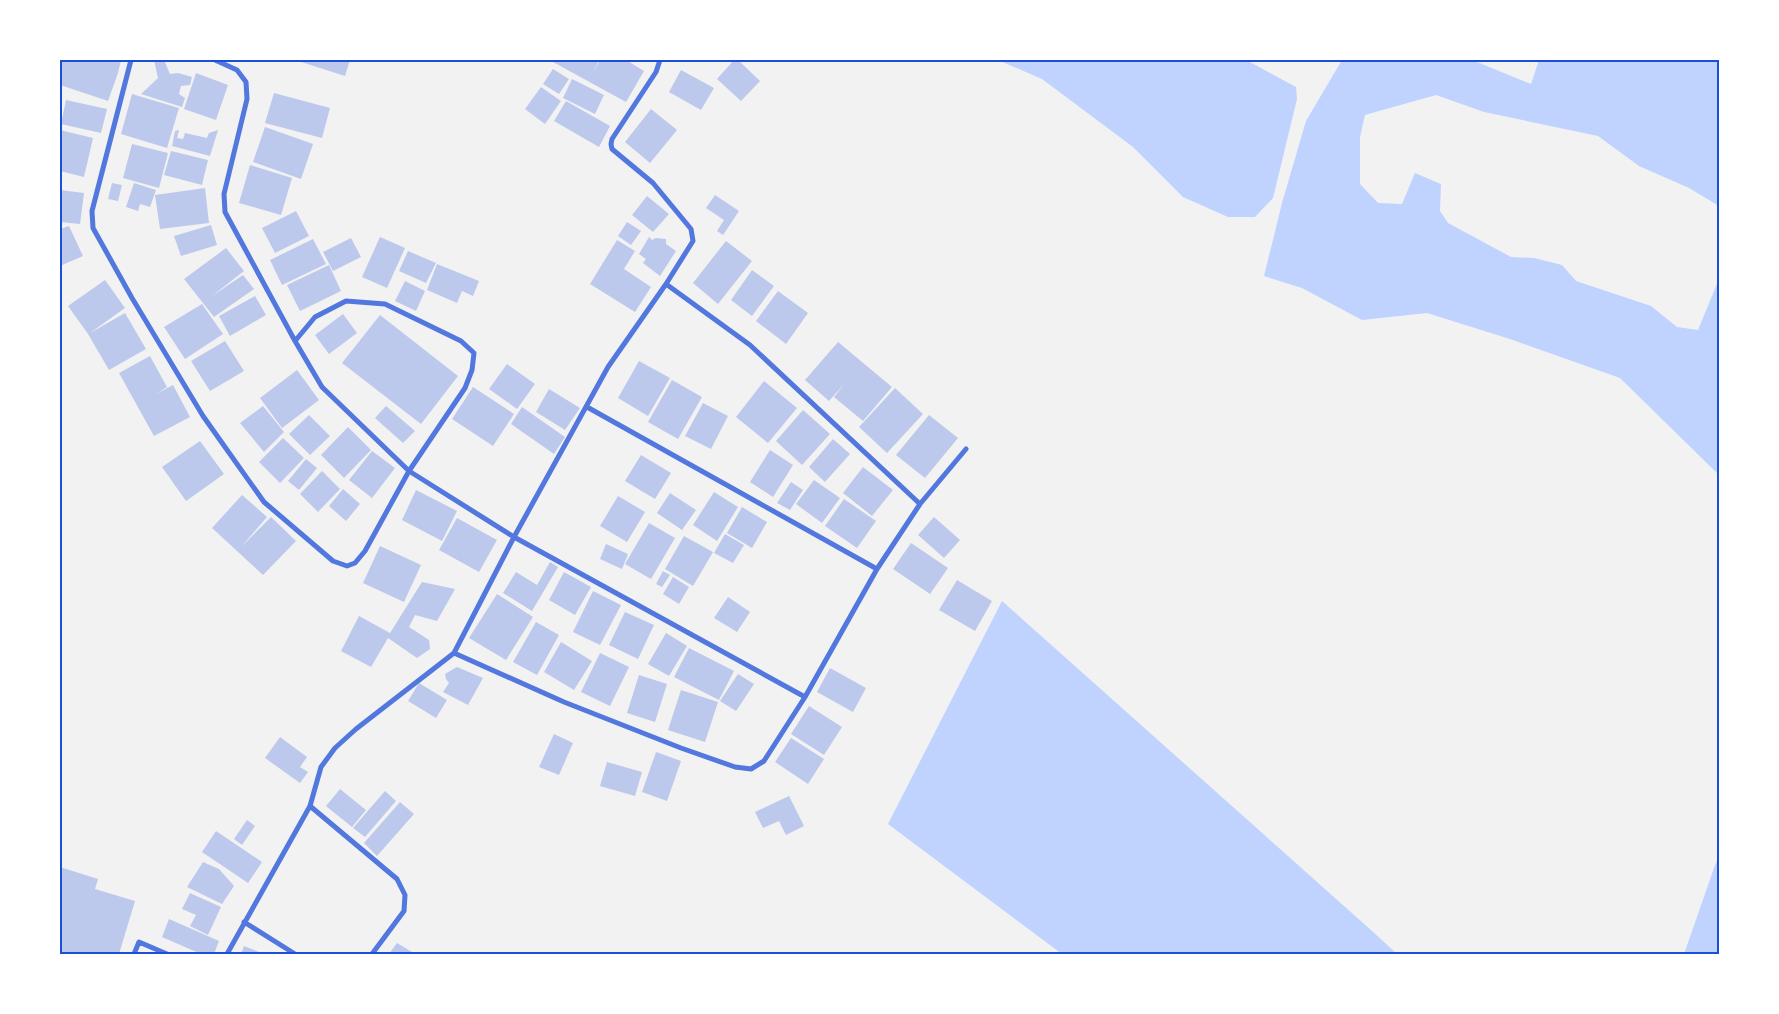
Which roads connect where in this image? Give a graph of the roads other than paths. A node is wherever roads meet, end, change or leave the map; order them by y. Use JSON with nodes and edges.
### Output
{"nodes":[{"id":1,"x":131,"y":60,"type":"edge"},
{"id":2,"x":214,"y":60,"type":"edge"},
{"id":3,"x":660,"y":60,"type":"edge"},
{"id":4,"x":666,"y":284,"type":"junction"},
{"id":5,"x":295,"y":341,"type":"junction"},
{"id":6,"x":587,"y":407,"type":"junction"},
{"id":7,"x":966,"y":449,"type":"dead end"},
{"id":8,"x":409,"y":471,"type":"junction"},
{"id":9,"x":920,"y":504,"type":"junction"},
{"id":10,"x":514,"y":537,"type":"junction"},
{"id":11,"x":877,"y":569,"type":"junction"},
{"id":12,"x":454,"y":652,"type":"junction"},
{"id":13,"x":805,"y":697,"type":"junction"},
{"id":14,"x":310,"y":806,"type":"junction"},
{"id":15,"x":244,"y":922,"type":"junction"},
{"id":16,"x":134,"y":954,"type":"edge"},
{"id":17,"x":167,"y":954,"type":"edge"},
{"id":18,"x":227,"y":954,"type":"edge"},
{"id":19,"x":295,"y":954,"type":"edge"},
{"id":20,"x":372,"y":954,"type":"edge"}],
"edges":[{"from":1,"to":8,"type":"street"},
{"from":2,"to":5,"type":"street"},
{"from":3,"to":4,"type":"street"},
{"from":4,"to":6,"type":"street"},
{"from":4,"to":9,"type":"street"},
{"from":5,"to":8,"type":"street"},
{"from":5,"to":8,"type":"street"},
{"from":6,"to":10,"type":"street"},
{"from":6,"to":11,"type":"street"},
{"from":7,"to":9,"type":"street"},
{"from":8,"to":10,"type":"street"},
{"from":9,"to":11,"type":"street"},
{"from":10,"to":12,"type":"street"},
{"from":10,"to":13,"type":"street"},
{"from":11,"to":13,"type":"street"},
{"from":12,"to":13,"type":"street"},
{"from":12,"to":14,"type":"street"},
{"from":14,"to":15,"type":"street"},
{"from":14,"to":20,"type":"street"},
{"from":15,"to":18,"type":"street"},
{"from":15,"to":19,"type":"street"},
{"from":16,"to":17,"type":"street"}]}
